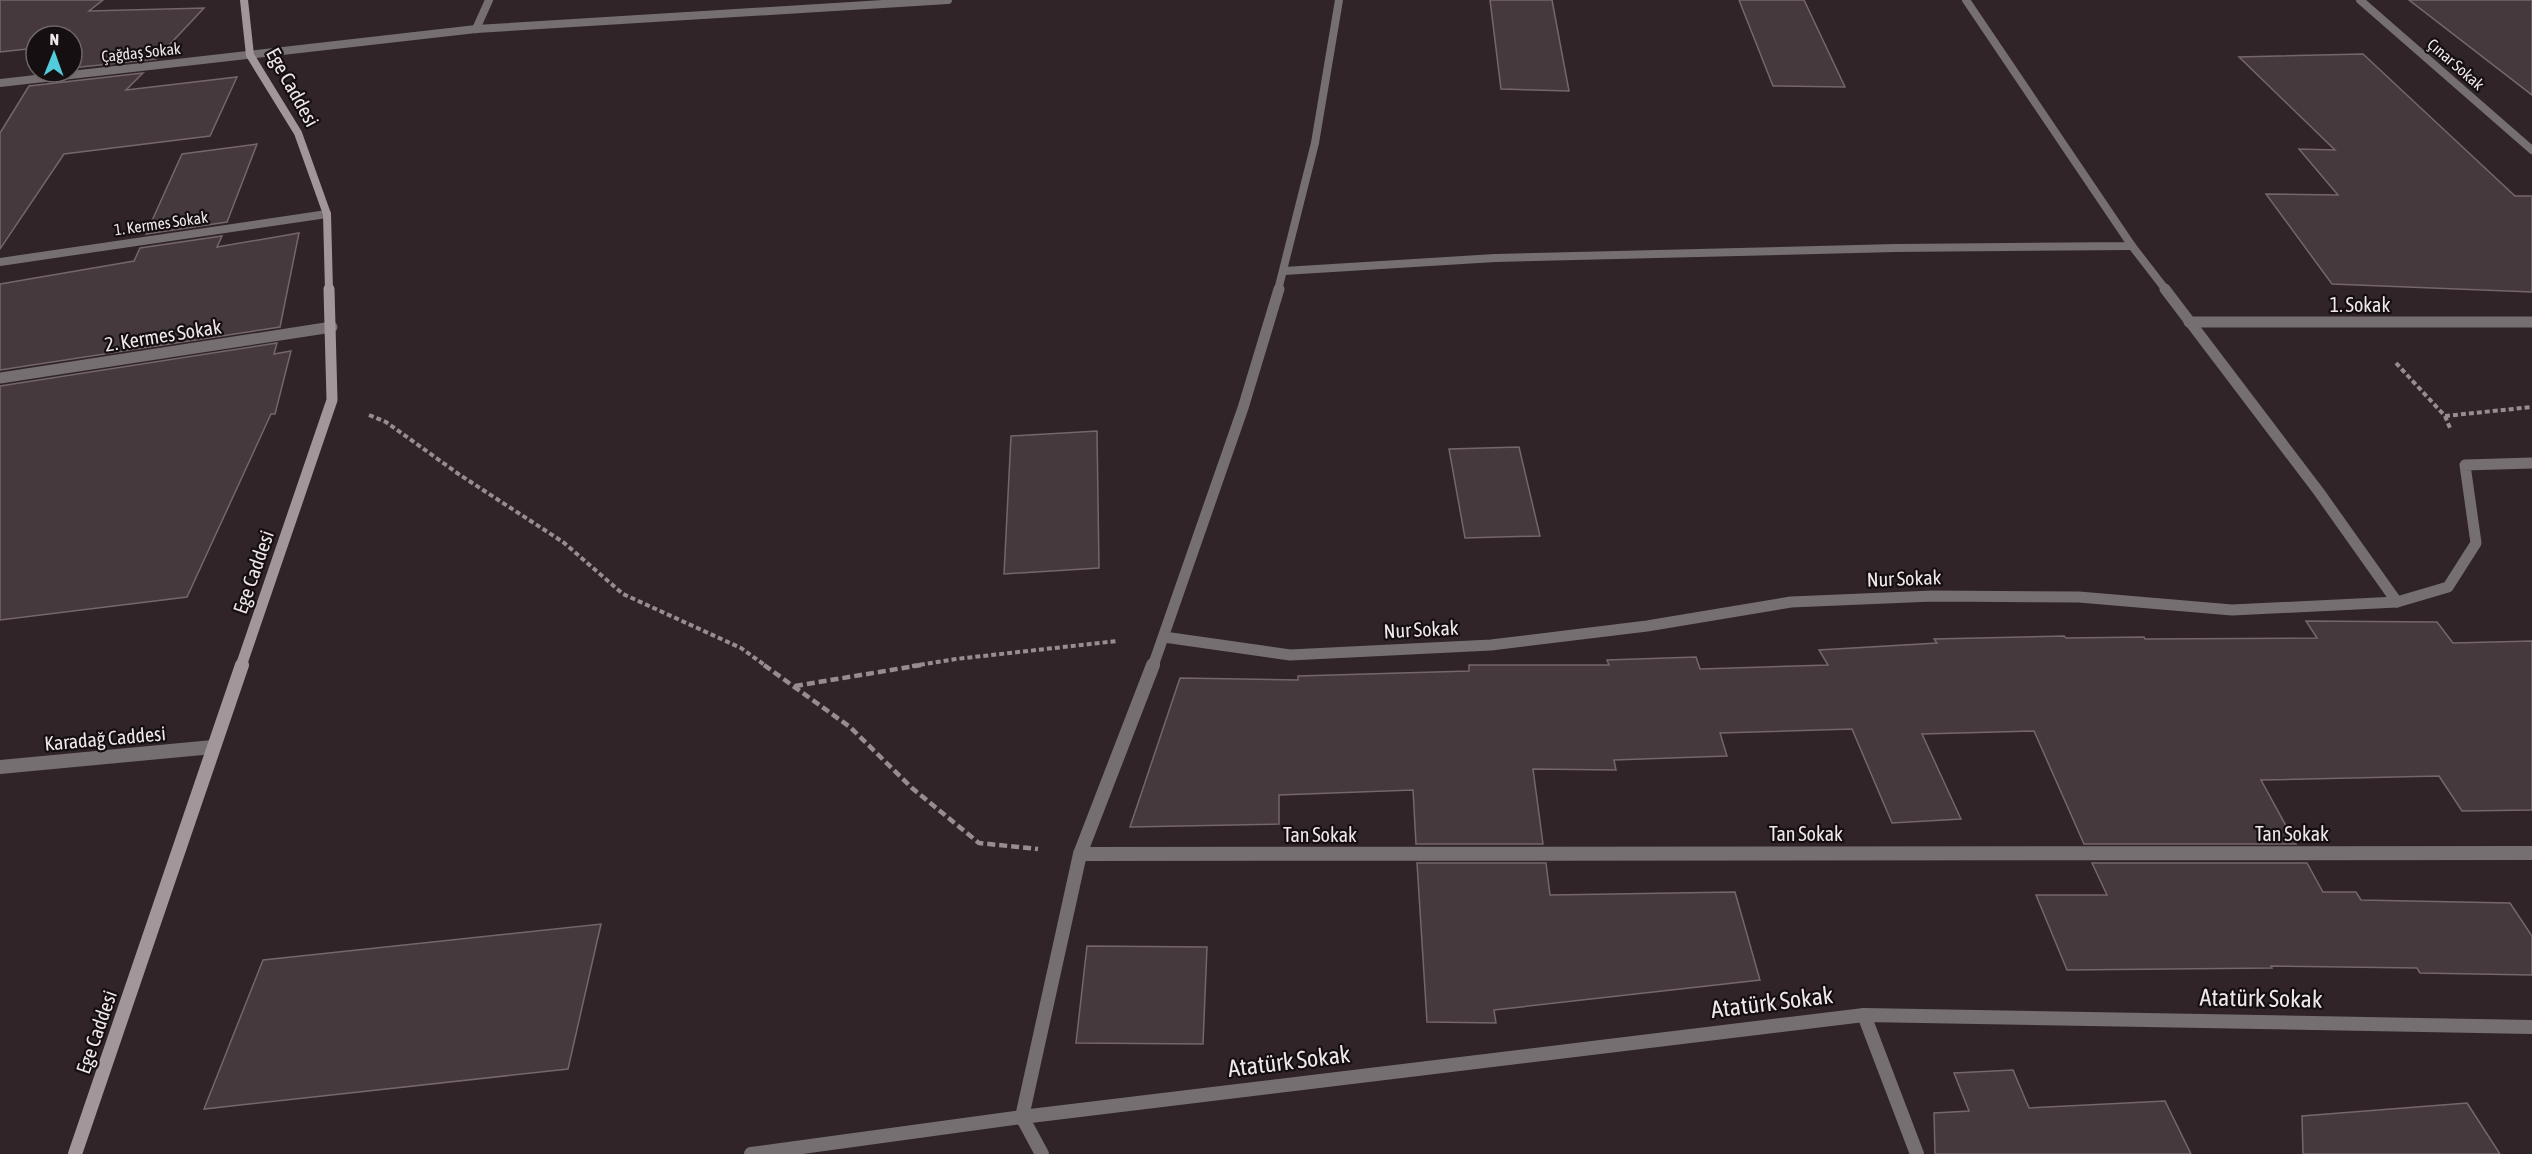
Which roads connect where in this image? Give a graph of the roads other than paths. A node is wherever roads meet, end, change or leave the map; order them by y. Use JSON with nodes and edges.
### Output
{"nodes":[{"id":1,"x":244,"y":0,"type":"edge"},
{"id":2,"x":489,"y":0,"type":"edge"},
{"id":3,"x":948,"y":0,"type":"edge"},
{"id":4,"x":1339,"y":0,"type":"edge"},
{"id":5,"x":1966,"y":0,"type":"edge"},
{"id":6,"x":2361,"y":0,"type":"edge"},
{"id":7,"x":476,"y":29,"type":"junction"},
{"id":8,"x":250,"y":55,"type":"junction"},
{"id":9,"x":0,"y":83,"type":"edge"},
{"id":10,"x":2532,"y":150,"type":"edge"},
{"id":11,"x":327,"y":214,"type":"junction"},
{"id":12,"x":2132,"y":246,"type":"junction"},
{"id":13,"x":0,"y":262,"type":"edge"},
{"id":14,"x":1284,"y":271,"type":"junction"},
{"id":15,"x":2189,"y":322,"type":"junction"},
{"id":16,"x":2532,"y":322,"type":"edge"},
{"id":17,"x":332,"y":327,"type":"junction"},
{"id":18,"x":0,"y":378,"type":"edge"},
{"id":19,"x":2532,"y":463,"type":"edge"},
{"id":20,"x":2397,"y":602,"type":"junction"},
{"id":21,"x":1164,"y":637,"type":"junction"},
{"id":22,"x":213,"y":747,"type":"junction"},
{"id":23,"x":0,"y":767,"type":"edge"},
{"id":24,"x":2532,"y":853,"type":"edge"},
{"id":25,"x":1080,"y":854,"type":"junction"},
{"id":26,"x":1864,"y":1015,"type":"junction"},
{"id":27,"x":2532,"y":1027,"type":"edge"},
{"id":28,"x":1022,"y":1117,"type":"junction"},
{"id":29,"x":75,"y":1154,"type":"edge"},
{"id":30,"x":751,"y":1154,"type":"edge"},
{"id":31,"x":1042,"y":1154,"type":"edge"},
{"id":32,"x":1917,"y":1154,"type":"edge"}],
"edges":[{"from":1,"to":8,"type":"street","name":"Ege Caddesi"},
{"from":2,"to":7,"type":"street"},
{"from":3,"to":7,"type":"street","name":"Çağdaş Sokak"},
{"from":4,"to":14,"type":"street"},
{"from":5,"to":12,"type":"street"},
{"from":6,"to":10,"type":"street","name":"Çınar Sokak"},
{"from":7,"to":8,"type":"street","name":"Çağdaş Sokak"},
{"from":8,"to":9,"type":"street","name":"Çağdaş Sokak"},
{"from":8,"to":11,"type":"street","name":"Ege Caddesi"},
{"from":11,"to":13,"type":"street","name":"1. Kermes Sokak"},
{"from":11,"to":17,"type":"street","name":"Ege Caddesi"},
{"from":12,"to":14,"type":"street"},
{"from":12,"to":15,"type":"street"},
{"from":14,"to":21,"type":"street"},
{"from":15,"to":16,"type":"street","name":"1. Sokak"},
{"from":15,"to":20,"type":"street"},
{"from":17,"to":18,"type":"street","name":"2. Kermes Sokak"},
{"from":17,"to":22,"type":"street","name":"Ege Caddesi"},
{"from":19,"to":20,"type":"street","name":"Nur Sokak"},
{"from":20,"to":21,"type":"street","name":"Nur Sokak"},
{"from":21,"to":25,"type":"street"},
{"from":22,"to":23,"type":"street","name":"Karadağ Caddesi"},
{"from":22,"to":29,"type":"street","name":"Ege Caddesi"},
{"from":24,"to":25,"type":"street","name":"Tan Sokak"},
{"from":25,"to":28,"type":"street"},
{"from":26,"to":27,"type":"street","name":"Atatürk Sokak"},
{"from":26,"to":28,"type":"street","name":"Atatürk Sokak"},
{"from":26,"to":32,"type":"street"},
{"from":28,"to":30,"type":"street","name":"Atatürk Sokak"},
{"from":28,"to":31,"type":"street"}]}
